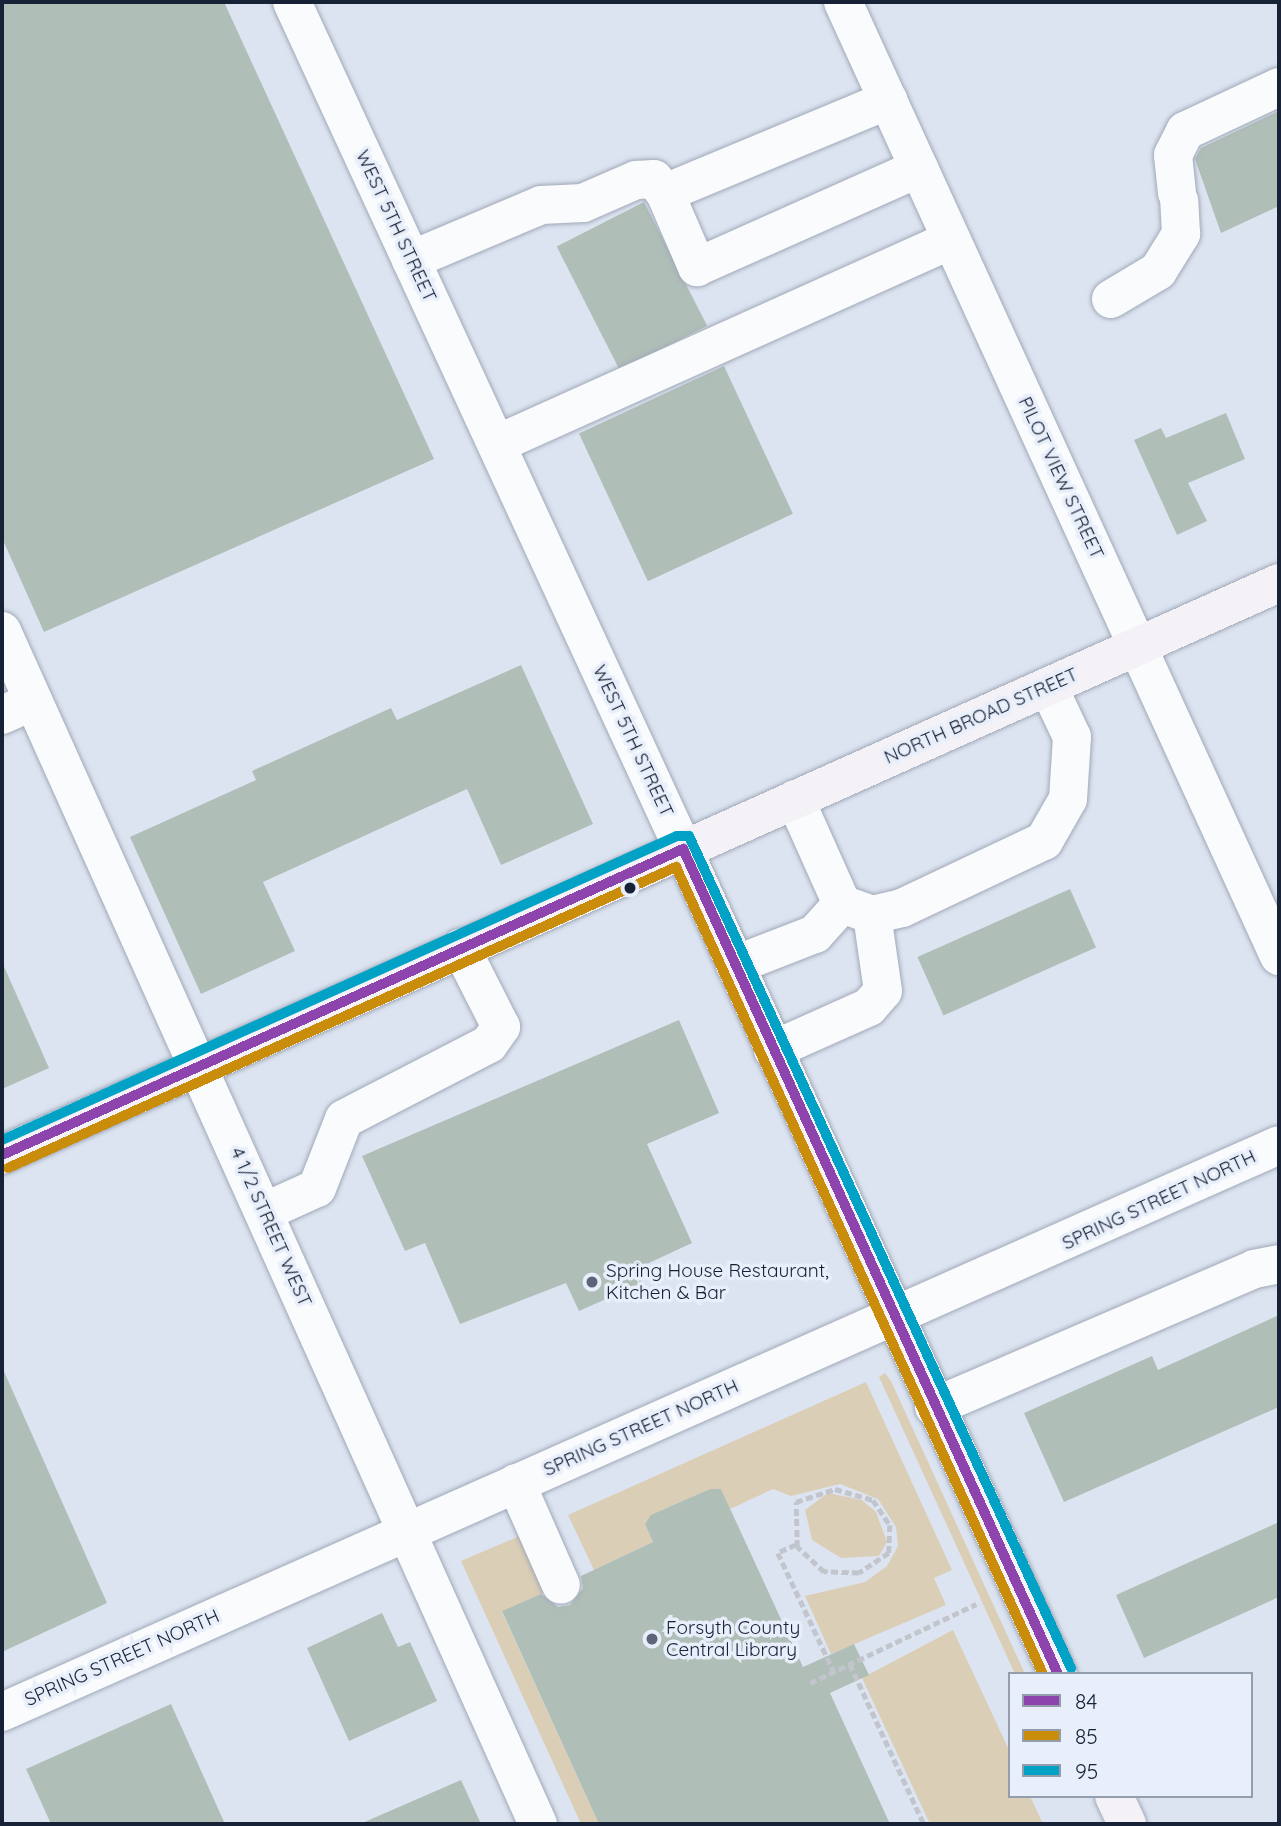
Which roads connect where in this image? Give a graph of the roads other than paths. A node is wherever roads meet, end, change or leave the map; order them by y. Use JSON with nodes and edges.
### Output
{"nodes":[{"id":1,"x":292,"y":2,"type":"edge"},
{"id":2,"x":843,"y":2,"type":"edge"},
{"id":3,"x":1279,"y":87,"type":"edge"},
{"id":4,"x":888,"y":100,"type":"junction"},
{"id":5,"x":919,"y":168,"type":"junction"},
{"id":6,"x":665,"y":193,"type":"junction"},
{"id":7,"x":951,"y":240,"type":"junction"},
{"id":8,"x":411,"y":260,"type":"junction"},
{"id":9,"x":1111,"y":299,"type":"dead end"},
{"id":10,"x":497,"y":444,"type":"junction"},
{"id":11,"x":1279,"y":583,"type":"edge"},
{"id":12,"x":2,"y":631,"type":"edge"},
{"id":13,"x":1138,"y":645,"type":"junction"},
{"id":14,"x":1048,"y":686,"type":"junction"},
{"id":15,"x":14,"y":693,"type":"edge"},
{"id":16,"x":795,"y":799,"type":"junction"},
{"id":17,"x":683,"y":849,"type":"junction"},
{"id":18,"x":857,"y":909,"type":"junction"},
{"id":19,"x":461,"y":948,"type":"junction"},
{"id":20,"x":1279,"y":956,"type":"edge"},
{"id":21,"x":735,"y":965,"type":"junction"},
{"id":22,"x":773,"y":1050,"type":"junction"},
{"id":23,"x":199,"y":1066,"type":"junction"},
{"id":24,"x":1279,"y":1145,"type":"edge"},
{"id":25,"x":2,"y":1155,"type":"edge"},
{"id":26,"x":264,"y":1212,"type":"junction"},
{"id":27,"x":1279,"y":1264,"type":"edge"},
{"id":28,"x":894,"y":1318,"type":"junction"},
{"id":29,"x":934,"y":1407,"type":"junction"},
{"id":30,"x":516,"y":1483,"type":"junction"},
{"id":31,"x":405,"y":1531,"type":"junction"},
{"id":32,"x":561,"y":1585,"type":"dead end"},
{"id":33,"x":1057,"y":1672,"type":"edge"},
{"id":34,"x":2,"y":1712,"type":"edge"},
{"id":35,"x":1115,"y":1798,"type":"edge"},
{"id":36,"x":538,"y":1824,"type":"edge"},
{"id":37,"x":1127,"y":1824,"type":"edge"}],
"edges":[{"from":1,"to":8,"type":"street","name":"WEST 5TH STREET"},
{"from":2,"to":4,"type":"street","name":"PILOT VIEW STREET"},
{"from":3,"to":9,"type":"street"},
{"from":4,"to":5,"type":"street","name":"PILOT VIEW STREET"},
{"from":4,"to":6,"type":"street"},
{"from":5,"to":6,"type":"street"},
{"from":5,"to":7,"type":"street","name":"PILOT VIEW STREET"},
{"from":6,"to":8,"type":"street"},
{"from":7,"to":10,"type":"street"},
{"from":7,"to":13,"type":"street","name":"PILOT VIEW STREET"},
{"from":8,"to":10,"type":"street","name":"WEST 5TH STREET"},
{"from":10,"to":17,"type":"street","name":"WEST 5TH STREET"},
{"from":11,"to":13,"type":"main road","name":"NORTH BROAD STREET"},
{"from":12,"to":15,"type":"street","name":"4 1/2 STREET WEST"},
{"from":13,"to":14,"type":"main road","name":"NORTH BROAD STREET"},
{"from":13,"to":20,"type":"street","name":"PILOT VIEW STREET"},
{"from":14,"to":16,"type":"main road","name":"NORTH BROAD STREET"},
{"from":14,"to":18,"type":"street"},
{"from":15,"to":23,"type":"street","name":"4 1/2 STREET WEST"},
{"from":16,"to":17,"type":"main road","name":"NORTH BROAD STREET"},
{"from":16,"to":18,"type":"street"},
{"from":17,"to":19,"type":"main road","name":"NORTH BROAD STREET"},
{"from":17,"to":21,"type":"main road","name":"WEST 5TH STREET"},
{"from":18,"to":21,"type":"street"},
{"from":18,"to":22,"type":"street"},
{"from":19,"to":23,"type":"main road","name":"NORTH BROAD STREET"},
{"from":19,"to":26,"type":"street"},
{"from":21,"to":22,"type":"main road","name":"WEST 5TH STREET"},
{"from":22,"to":28,"type":"main road","name":"WEST 5TH STREET"},
{"from":23,"to":25,"type":"main road","name":"NORTH BROAD STREET"},
{"from":23,"to":26,"type":"street","name":"4 1/2 STREET WEST"},
{"from":24,"to":28,"type":"street","name":"SPRING STREET NORTH"},
{"from":26,"to":31,"type":"street","name":"4 1/2 STREET WEST"},
{"from":27,"to":29,"type":"street"},
{"from":28,"to":29,"type":"main road","name":"WEST 5TH STREET"},
{"from":28,"to":30,"type":"street","name":"SPRING STREET NORTH"},
{"from":29,"to":33,"type":"main road","name":"WEST 5TH STREET"},
{"from":30,"to":31,"type":"street","name":"SPRING STREET NORTH"},
{"from":30,"to":32,"type":"street"},
{"from":31,"to":34,"type":"street","name":"SPRING STREET NORTH"},
{"from":31,"to":36,"type":"street","name":"4 1/2 STREET WEST"},
{"from":35,"to":37,"type":"main road"}]}
